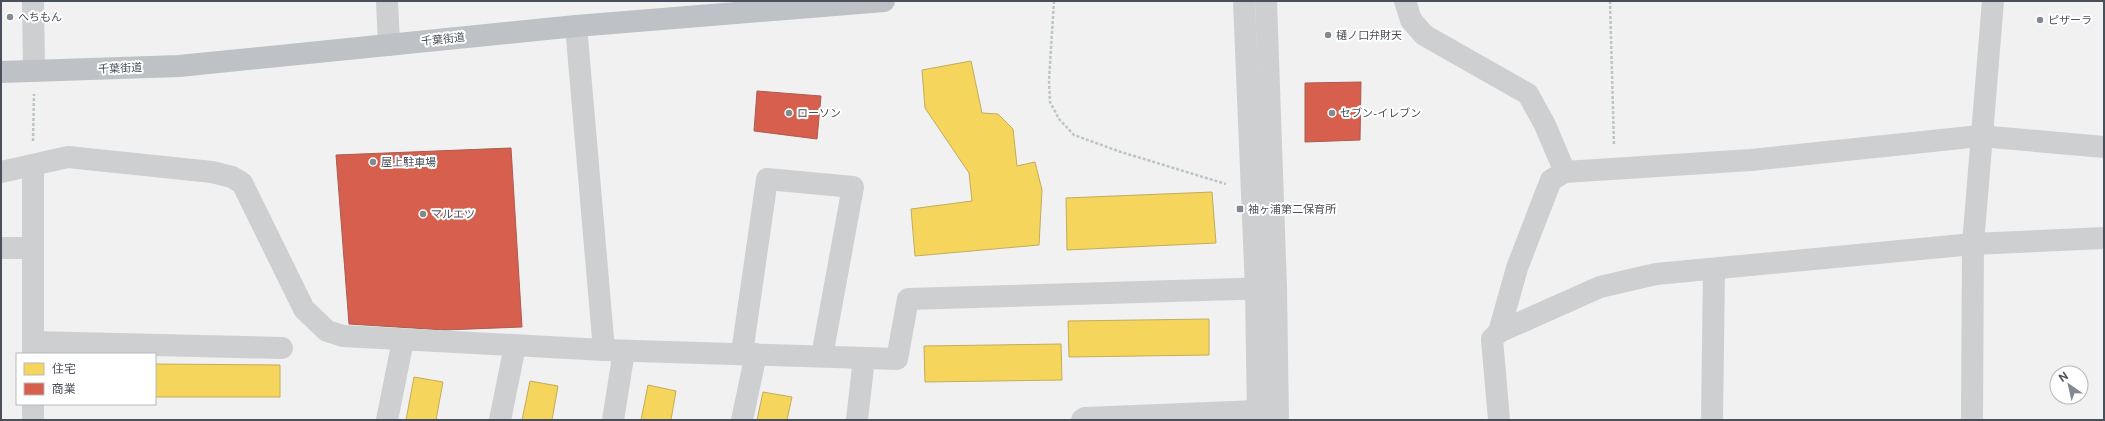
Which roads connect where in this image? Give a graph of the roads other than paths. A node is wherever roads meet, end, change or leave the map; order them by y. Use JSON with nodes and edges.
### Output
{"nodes":[{"id":1,"x":33,"y":1,"type":"edge"},
{"id":2,"x":387,"y":1,"type":"edge"},
{"id":3,"x":884,"y":1,"type":"edge"},
{"id":4,"x":1244,"y":1,"type":"edge"},
{"id":5,"x":1266,"y":1,"type":"edge"},
{"id":6,"x":1405,"y":1,"type":"edge"},
{"id":7,"x":1993,"y":1,"type":"edge"},
{"id":8,"x":765,"y":6,"type":"edge"},
{"id":9,"x":576,"y":26,"type":"junction"},
{"id":10,"x":389,"y":45,"type":"junction"},
{"id":11,"x":34,"y":71,"type":"junction"},
{"id":12,"x":1,"y":72,"type":"edge"},
{"id":13,"x":1980,"y":136,"type":"junction"},
{"id":14,"x":2104,"y":147,"type":"edge"},
{"id":15,"x":33,"y":166,"type":"junction"},
{"id":16,"x":1,"y":172,"type":"edge"},
{"id":17,"x":1565,"y":172,"type":"junction"},
{"id":18,"x":2104,"y":238,"type":"edge"},
{"id":19,"x":1973,"y":244,"type":"junction"},
{"id":20,"x":1,"y":248,"type":"edge"},
{"id":21,"x":33,"y":248,"type":"junction"},
{"id":22,"x":1714,"y":269,"type":"junction"},
{"id":23,"x":1266,"y":289,"type":"junction"},
{"id":24,"x":1499,"y":332,"type":"junction"},
{"id":25,"x":403,"y":340,"type":"junction"},
{"id":26,"x":515,"y":346,"type":"junction"},
{"id":27,"x":33,"y":348,"type":"edge"},
{"id":28,"x":282,"y":348,"type":"dead end"},
{"id":29,"x":614,"y":351,"type":"junction"},
{"id":30,"x":749,"y":354,"type":"junction"},
{"id":31,"x":822,"y":356,"type":"junction"},
{"id":32,"x":864,"y":358,"type":"junction"},
{"id":33,"x":33,"y":405,"type":"edge"},
{"id":34,"x":1257,"y":416,"type":"edge"},
{"id":35,"x":33,"y":420,"type":"edge"},
{"id":36,"x":387,"y":420,"type":"edge"},
{"id":37,"x":500,"y":420,"type":"edge"},
{"id":38,"x":613,"y":420,"type":"edge"},
{"id":39,"x":742,"y":420,"type":"edge"},
{"id":40,"x":857,"y":420,"type":"edge"},
{"id":41,"x":1082,"y":420,"type":"edge"},
{"id":42,"x":1278,"y":420,"type":"edge"},
{"id":43,"x":1500,"y":420,"type":"edge"},
{"id":44,"x":1712,"y":420,"type":"edge"},
{"id":45,"x":1972,"y":420,"type":"edge"}],
"edges":[{"from":1,"to":11,"type":"street"},
{"from":2,"to":10,"type":"street"},
{"from":3,"to":8,"type":"highway","name":"千葉街道"},
{"from":4,"to":23,"type":"street"},
{"from":5,"to":23,"type":"street"},
{"from":6,"to":17,"type":"street"},
{"from":7,"to":13,"type":"street"},
{"from":8,"to":9,"type":"highway","name":"千葉街道"},
{"from":9,"to":10,"type":"highway","name":"千葉街道"},
{"from":9,"to":29,"type":"street"},
{"from":10,"to":11,"type":"highway","name":"千葉街道"},
{"from":11,"to":12,"type":"highway","name":"千葉街道"},
{"from":13,"to":14,"type":"street"},
{"from":13,"to":17,"type":"street"},
{"from":13,"to":19,"type":"street"},
{"from":15,"to":16,"type":"street"},
{"from":15,"to":21,"type":"street"},
{"from":15,"to":25,"type":"street"},
{"from":17,"to":24,"type":"street"},
{"from":18,"to":19,"type":"street"},
{"from":19,"to":22,"type":"street"},
{"from":19,"to":45,"type":"street"},
{"from":20,"to":21,"type":"street"},
{"from":21,"to":27,"type":"street"},
{"from":22,"to":24,"type":"street"},
{"from":22,"to":44,"type":"street"},
{"from":23,"to":32,"type":"street"},
{"from":23,"to":34,"type":"street"},
{"from":23,"to":42,"type":"street"},
{"from":24,"to":43,"type":"street"},
{"from":25,"to":26,"type":"street"},
{"from":25,"to":36,"type":"street"},
{"from":26,"to":29,"type":"street"},
{"from":26,"to":37,"type":"street"},
{"from":27,"to":28,"type":"street"},
{"from":29,"to":30,"type":"street"},
{"from":29,"to":38,"type":"street"},
{"from":30,"to":31,"type":"street"},
{"from":30,"to":31,"type":"street"},
{"from":30,"to":39,"type":"street"},
{"from":31,"to":32,"type":"street"},
{"from":32,"to":40,"type":"street"},
{"from":33,"to":35,"type":"street"},
{"from":34,"to":41,"type":"street"}]}
